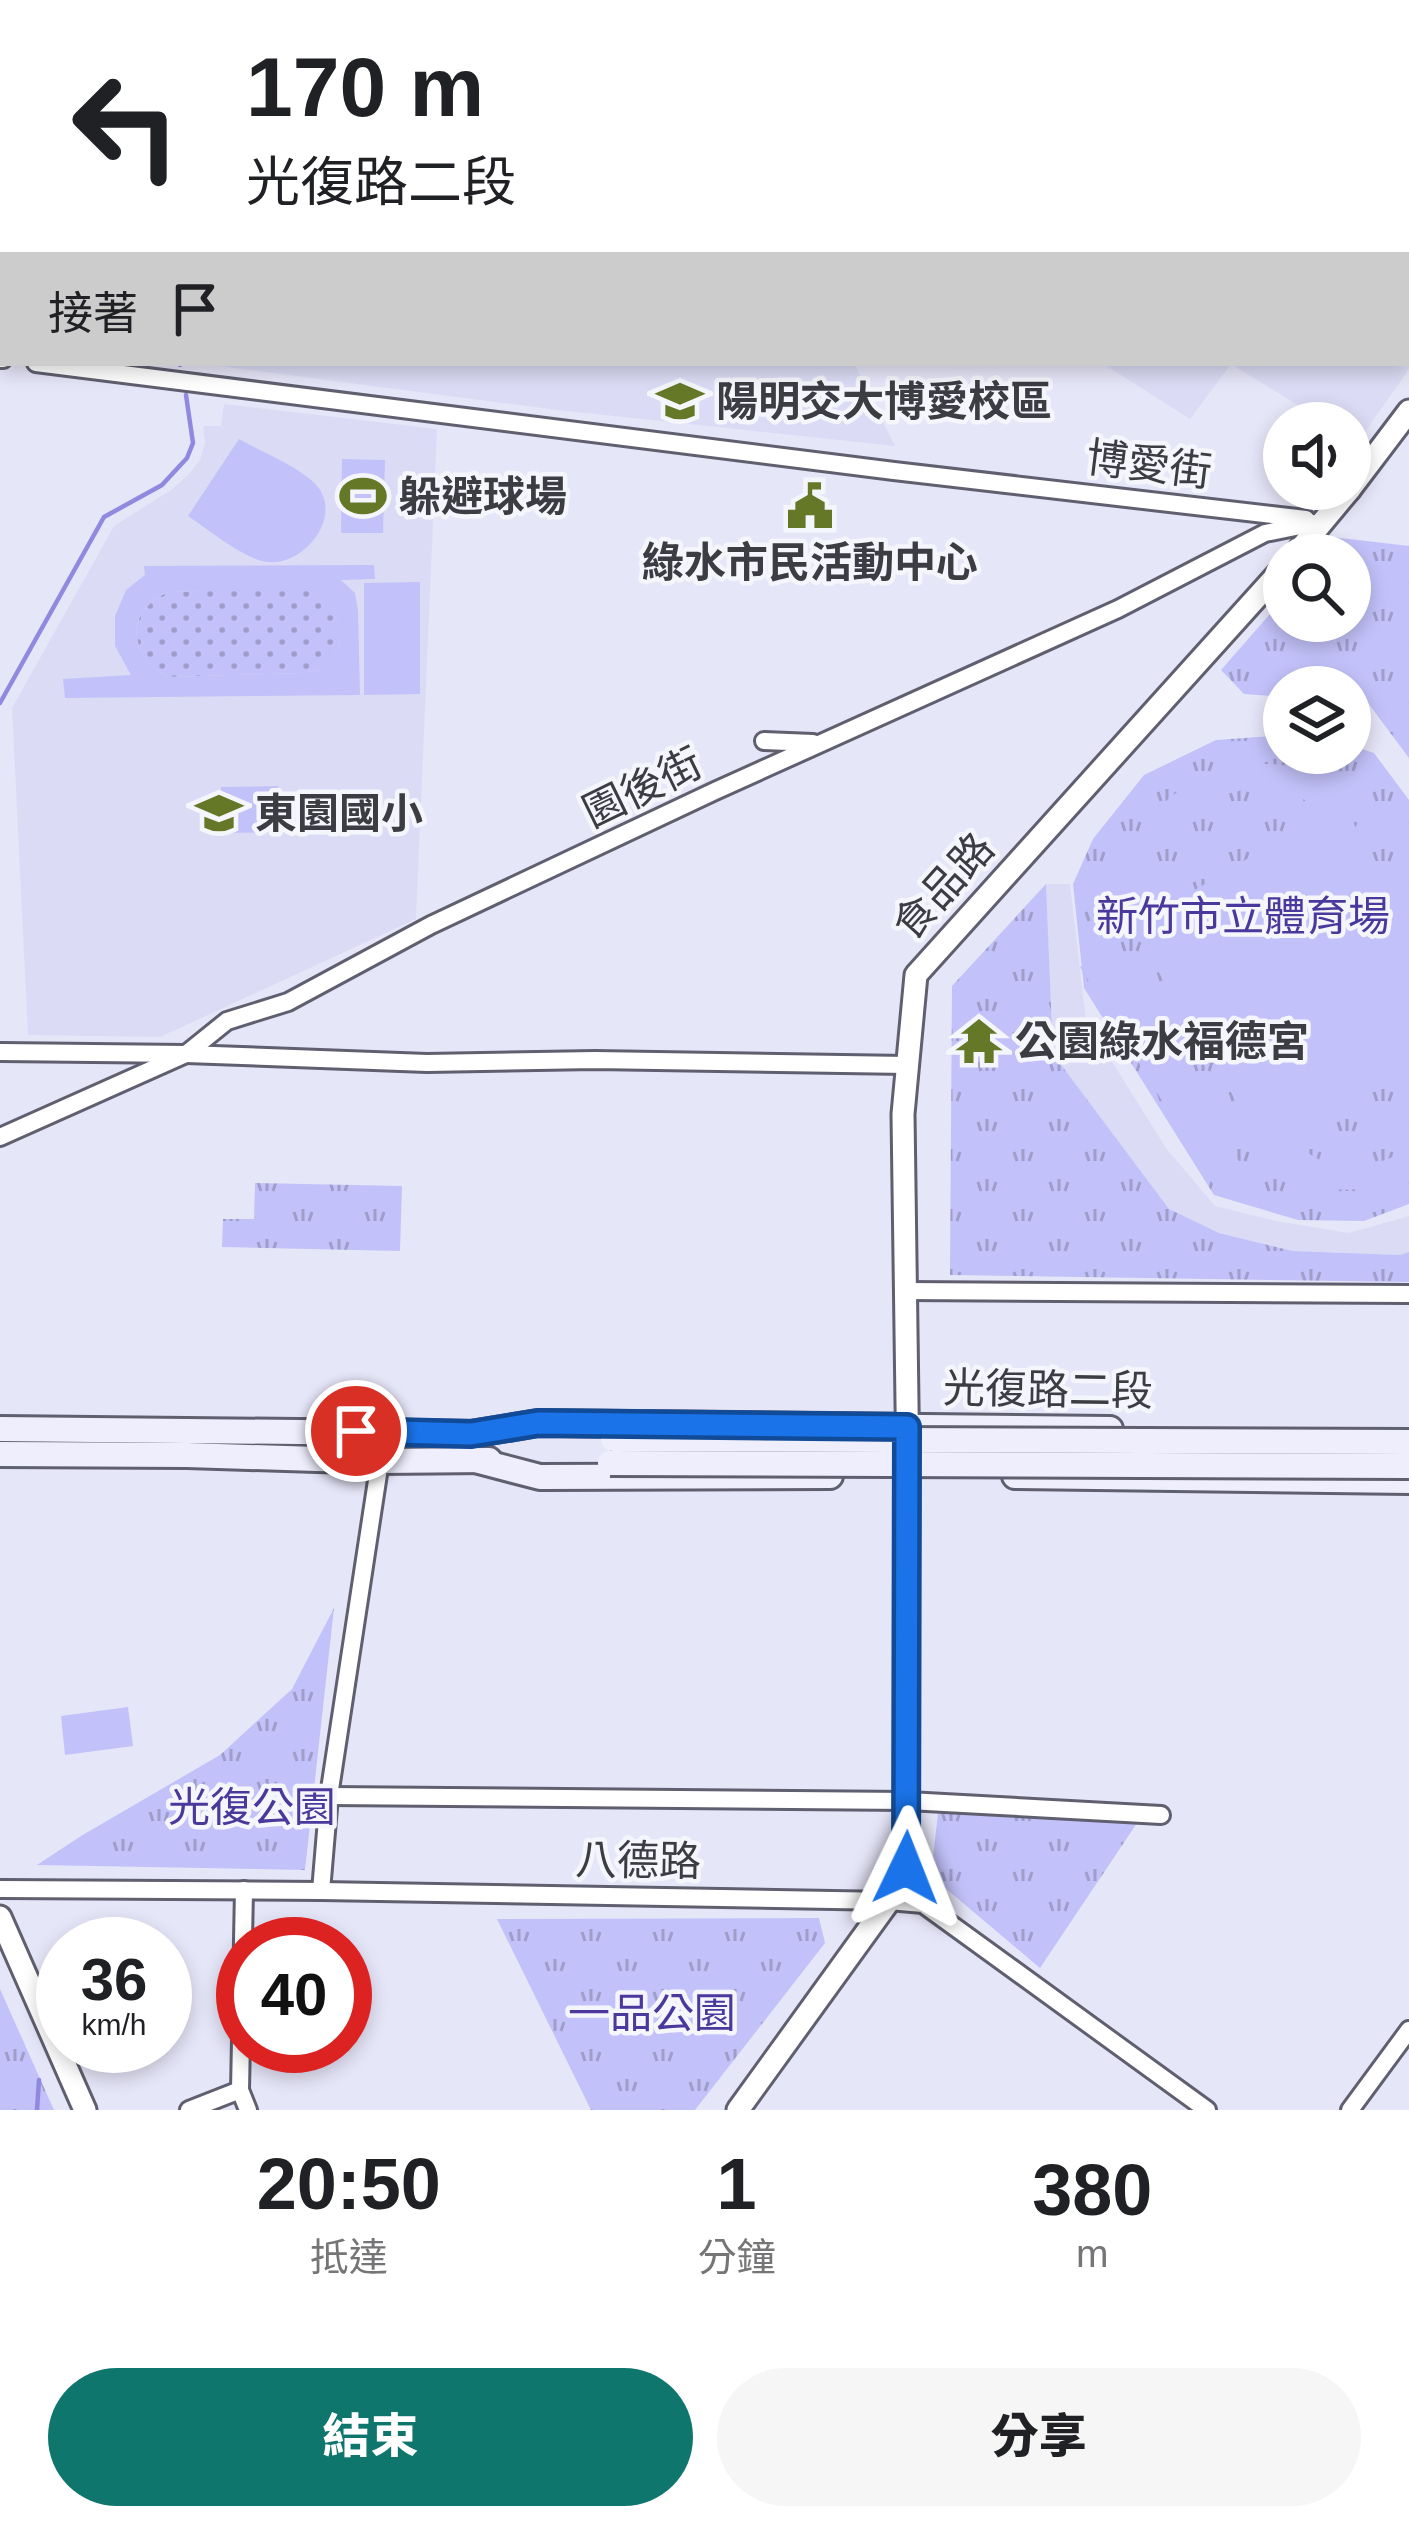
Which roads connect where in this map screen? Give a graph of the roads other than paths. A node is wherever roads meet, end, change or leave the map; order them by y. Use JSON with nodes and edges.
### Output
{"nodes":[{"id":1,"x":60,"y":366,"type":"edge"},
{"id":2,"x":1409,"y":411,"type":"edge"},
{"id":3,"x":1371,"y":461,"type":"edge"},
{"id":4,"x":1334,"y":510,"type":"edge"},
{"id":5,"x":1325,"y":521,"type":"junction"},
{"id":6,"x":1314,"y":534,"type":"edge"},
{"id":7,"x":1263,"y":591,"type":"edge"},
{"id":8,"x":764,"y":741,"type":"dead end"},
{"id":9,"x":820,"y":744,"type":"junction"},
{"id":10,"x":0,"y":1052,"type":"edge"},
{"id":11,"x":186,"y":1054,"type":"junction"},
{"id":12,"x":907,"y":1065,"type":"junction"},
{"id":13,"x":0,"y":1137,"type":"edge"},
{"id":14,"x":906,"y":1291,"type":"junction"},
{"id":15,"x":1409,"y":1294,"type":"edge"},
{"id":16,"x":907,"y":1427,"type":"junction"},
{"id":17,"x":0,"y":1429,"type":"edge"},
{"id":18,"x":1409,"y":1432,"type":"edge"},
{"id":19,"x":471,"y":1434,"type":"junction"},
{"id":20,"x":1409,"y":1442,"type":"edge"},
{"id":21,"x":612,"y":1451,"type":"junction"},
{"id":22,"x":0,"y":1454,"type":"edge"},
{"id":23,"x":1409,"y":1455,"type":"edge"},
{"id":24,"x":475,"y":1460,"type":"junction"},
{"id":25,"x":380,"y":1461,"type":"junction"},
{"id":26,"x":1409,"y":1466,"type":"edge"},
{"id":27,"x":908,"y":1475,"type":"junction"},
{"id":28,"x":1409,"y":1481,"type":"edge"},
{"id":29,"x":329,"y":1796,"type":"junction"},
{"id":30,"x":908,"y":1801,"type":"junction"},
{"id":31,"x":1161,"y":1815,"type":"dead end"},
{"id":32,"x":0,"y":1889,"type":"edge"},
{"id":33,"x":244,"y":1890,"type":"junction"},
{"id":34,"x":321,"y":1891,"type":"junction"},
{"id":35,"x":889,"y":1900,"type":"junction"},
{"id":36,"x":0,"y":1917,"type":"edge"},
{"id":37,"x":1409,"y":2030,"type":"edge"},
{"id":38,"x":240,"y":2090,"type":"junction"},
{"id":39,"x":86,"y":2110,"type":"edge"},
{"id":40,"x":189,"y":2110,"type":"edge"},
{"id":41,"x":248,"y":2110,"type":"edge"},
{"id":42,"x":738,"y":2110,"type":"edge"},
{"id":43,"x":1207,"y":2110,"type":"edge"},
{"id":44,"x":1350,"y":2110,"type":"edge"}],
"edges":[{"from":1,"to":5,"type":"street","name":"博愛街"},
{"from":2,"to":3,"type":"street"},
{"from":4,"to":5,"type":"street"},
{"from":5,"to":6,"type":"street"},
{"from":5,"to":9,"type":"street","name":"園後街"},
{"from":7,"to":12,"type":"street","name":"食品路"},
{"from":8,"to":9,"type":"street"},
{"from":9,"to":11,"type":"street","name":"園後街"},
{"from":10,"to":11,"type":"street"},
{"from":11,"to":12,"type":"street"},
{"from":11,"to":13,"type":"street","name":"園後街"},
{"from":12,"to":14,"type":"street","name":"食品路"},
{"from":14,"to":15,"type":"street"},
{"from":14,"to":16,"type":"street","name":"食品路"},
{"from":16,"to":18,"type":"main road","name":"光復路二段"},
{"from":16,"to":19,"type":"main road","name":"光復路二段"},
{"from":16,"to":23,"type":"main road"},
{"from":16,"to":27,"type":"street","name":"食品路"},
{"from":17,"to":19,"type":"main road","name":"光復路二段"},
{"from":19,"to":21,"type":"main road","name":"光復路二段"},
{"from":20,"to":21,"type":"main road","bridge":true},
{"from":21,"to":24,"type":"main road","name":"光復路二段"},
{"from":21,"to":26,"type":"main road","bridge":true},
{"from":22,"to":25,"type":"main road","name":"光復路二段"},
{"from":24,"to":25,"type":"main road","name":"光復路二段"},
{"from":24,"to":27,"type":"main road","name":"光復路二段"},
{"from":25,"to":29,"type":"street"},
{"from":27,"to":28,"type":"main road","name":"光復路二段"},
{"from":27,"to":30,"type":"street","name":"食品路"},
{"from":29,"to":30,"type":"street"},
{"from":29,"to":34,"type":"street"},
{"from":30,"to":31,"type":"street"},
{"from":30,"to":35,"type":"street","name":"食品路"},
{"from":32,"to":33,"type":"street","name":"八德路"},
{"from":33,"to":34,"type":"street","name":"八德路"},
{"from":33,"to":38,"type":"street"},
{"from":34,"to":35,"type":"street","name":"八德路"},
{"from":35,"to":42,"type":"street","name":"食品路"},
{"from":35,"to":43,"type":"street","name":"八德路"},
{"from":36,"to":39,"type":"street"},
{"from":37,"to":44,"type":"street"},
{"from":38,"to":40,"type":"street"},
{"from":38,"to":41,"type":"street"}]}
